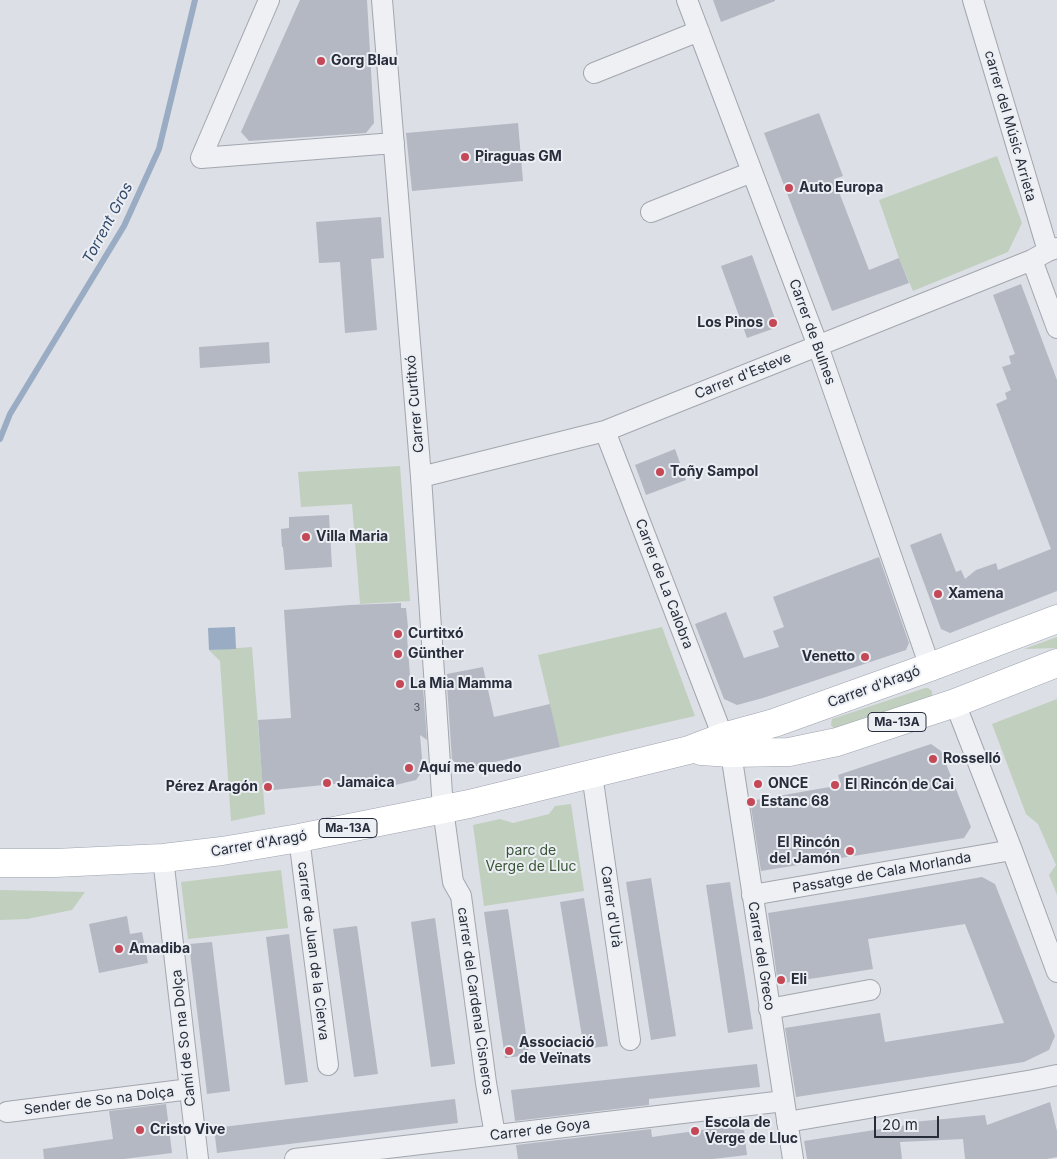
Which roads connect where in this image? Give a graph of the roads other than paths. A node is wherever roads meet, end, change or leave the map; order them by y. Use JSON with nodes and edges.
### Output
{"nodes":[{"id":1,"x":269,"y":0,"type":"edge"},
{"id":2,"x":382,"y":0,"type":"edge"},
{"id":3,"x":687,"y":0,"type":"edge"},
{"id":4,"x":973,"y":0,"type":"edge"},
{"id":5,"x":699,"y":31,"type":"junction"},
{"id":6,"x":594,"y":73,"type":"dead end"},
{"id":7,"x":394,"y":143,"type":"junction"},
{"id":8,"x":752,"y":172,"type":"junction"},
{"id":9,"x":651,"y":212,"type":"dead end"},
{"id":10,"x":1046,"y":253,"type":"edge"},
{"id":11,"x":1057,"y":328,"type":"edge"},
{"id":12,"x":818,"y":346,"type":"junction"},
{"id":13,"x":605,"y":431,"type":"junction"},
{"id":14,"x":421,"y":477,"type":"junction"},
{"id":15,"x":1057,"y":619,"type":"edge"},
{"id":16,"x":1057,"y":663,"type":"edge"},
{"id":17,"x":930,"y":667,"type":"junction"},
{"id":18,"x":964,"y":699,"type":"junction"},
{"id":19,"x":727,"y":745,"type":"junction"},
{"id":20,"x":592,"y":774,"type":"junction"},
{"id":21,"x":443,"y":809,"type":"junction"},
{"id":22,"x":298,"y":838,"type":"junction"},
{"id":23,"x":1012,"y":850,"type":"junction"},
{"id":24,"x":163,"y":858,"type":"junction"},
{"id":25,"x":0,"y":863,"type":"edge"},
{"id":26,"x":752,"y":895,"type":"junction"},
{"id":27,"x":1057,"y":972,"type":"edge"},
{"id":28,"x":870,"y":990,"type":"dead end"},
{"id":29,"x":769,"y":1009,"type":"junction"},
{"id":30,"x":630,"y":1040,"type":"dead end"},
{"id":31,"x":328,"y":1065,"type":"dead end"},
{"id":32,"x":1057,"y":1075,"type":"edge"},
{"id":33,"x":190,"y":1089,"type":"junction"},
{"id":34,"x":784,"y":1101,"type":"junction"},
{"id":35,"x":7,"y":1112,"type":"dead end"},
{"id":36,"x":787,"y":1122,"type":"junction"},
{"id":37,"x":495,"y":1135,"type":"junction"},
{"id":38,"x":198,"y":1159,"type":"edge"},
{"id":39,"x":295,"y":1159,"type":"edge"},
{"id":40,"x":793,"y":1159,"type":"edge"}],
"edges":[{"from":1,"to":7,"type":"street"},
{"from":2,"to":7,"type":"street","name":"Carrer Curtitxó"},
{"from":3,"to":5,"type":"street","name":"Carrer de Bulnes"},
{"from":4,"to":10,"type":"street","name":"carrer del Músic Arrieta"},
{"from":5,"to":6,"type":"street"},
{"from":5,"to":8,"type":"street","name":"Carrer de Bulnes"},
{"from":7,"to":14,"type":"street","name":"Carrer Curtitxó"},
{"from":8,"to":9,"type":"street"},
{"from":8,"to":12,"type":"street","name":"Carrer de Bulnes"},
{"from":10,"to":11,"type":"street","name":"carrer del Músic Arrieta"},
{"from":10,"to":12,"type":"street","name":"Carrer d'Esteve"},
{"from":12,"to":13,"type":"street","name":"Carrer d'Esteve"},
{"from":12,"to":17,"type":"street","name":"Carrer de Bulnes"},
{"from":13,"to":14,"type":"street","name":"Carrer d'Esteve"},
{"from":13,"to":19,"type":"street","name":"Carrer de La Calobra"},
{"from":14,"to":21,"type":"street","name":"Carrer Curtitxó"},
{"from":15,"to":17,"type":"main road","name":"Carrer d'Aragó","number":"Ma-13A"},
{"from":16,"to":18,"type":"main road","name":"Carrer d'Aragó","number":"Ma-13A"},
{"from":17,"to":18,"type":"main road"},
{"from":17,"to":19,"type":"main road","name":"Carrer d'Aragó","number":"Ma-13A"},
{"from":18,"to":19,"type":"main road","name":"Carrer d'Aragó","number":"Ma-13A"},
{"from":18,"to":23,"type":"street"},
{"from":19,"to":20,"type":"main road","name":"Carrer d'Aragó","number":"Ma-13A"},
{"from":19,"to":26,"type":"street","name":"Carrer del Greco"},
{"from":20,"to":21,"type":"main road","name":"Carrer d'Aragó","number":"Ma-13A"},
{"from":20,"to":30,"type":"street","name":"Carrer d'Urà"},
{"from":21,"to":22,"type":"main road","name":"Carrer d'Aragó","number":"Ma-13A"},
{"from":21,"to":37,"type":"street","name":"carrer del Cardenal Cisneros"},
{"from":22,"to":24,"type":"main road","name":"Carrer d'Aragó","number":"Ma-13A"},
{"from":22,"to":31,"type":"street","name":"carrer de Juan de la Cierva"},
{"from":23,"to":26,"type":"street","name":"Passatge de Cala Morlanda"},
{"from":23,"to":27,"type":"street"},
{"from":24,"to":25,"type":"main road","name":"Carrer d'Aragó","number":"Ma-13A"},
{"from":24,"to":33,"type":"street","name":"Camí de So na Dolça"},
{"from":26,"to":29,"type":"street","name":"Carrer del Greco"},
{"from":28,"to":29,"type":"street"},
{"from":29,"to":34,"type":"street","name":"Carrer del Greco"},
{"from":32,"to":36,"type":"street"},
{"from":33,"to":35,"type":"street","name":"Sender de So na Dolça"},
{"from":33,"to":38,"type":"street","name":"Camí de So na Dolça"},
{"from":34,"to":36,"type":"street","name":"Carrer del Greco"},
{"from":34,"to":37,"type":"street","name":"Carrer de Goya"},
{"from":36,"to":40,"type":"street","name":"Carrer del Greco"},
{"from":37,"to":39,"type":"street","name":"Carrer de Goya"}]}
